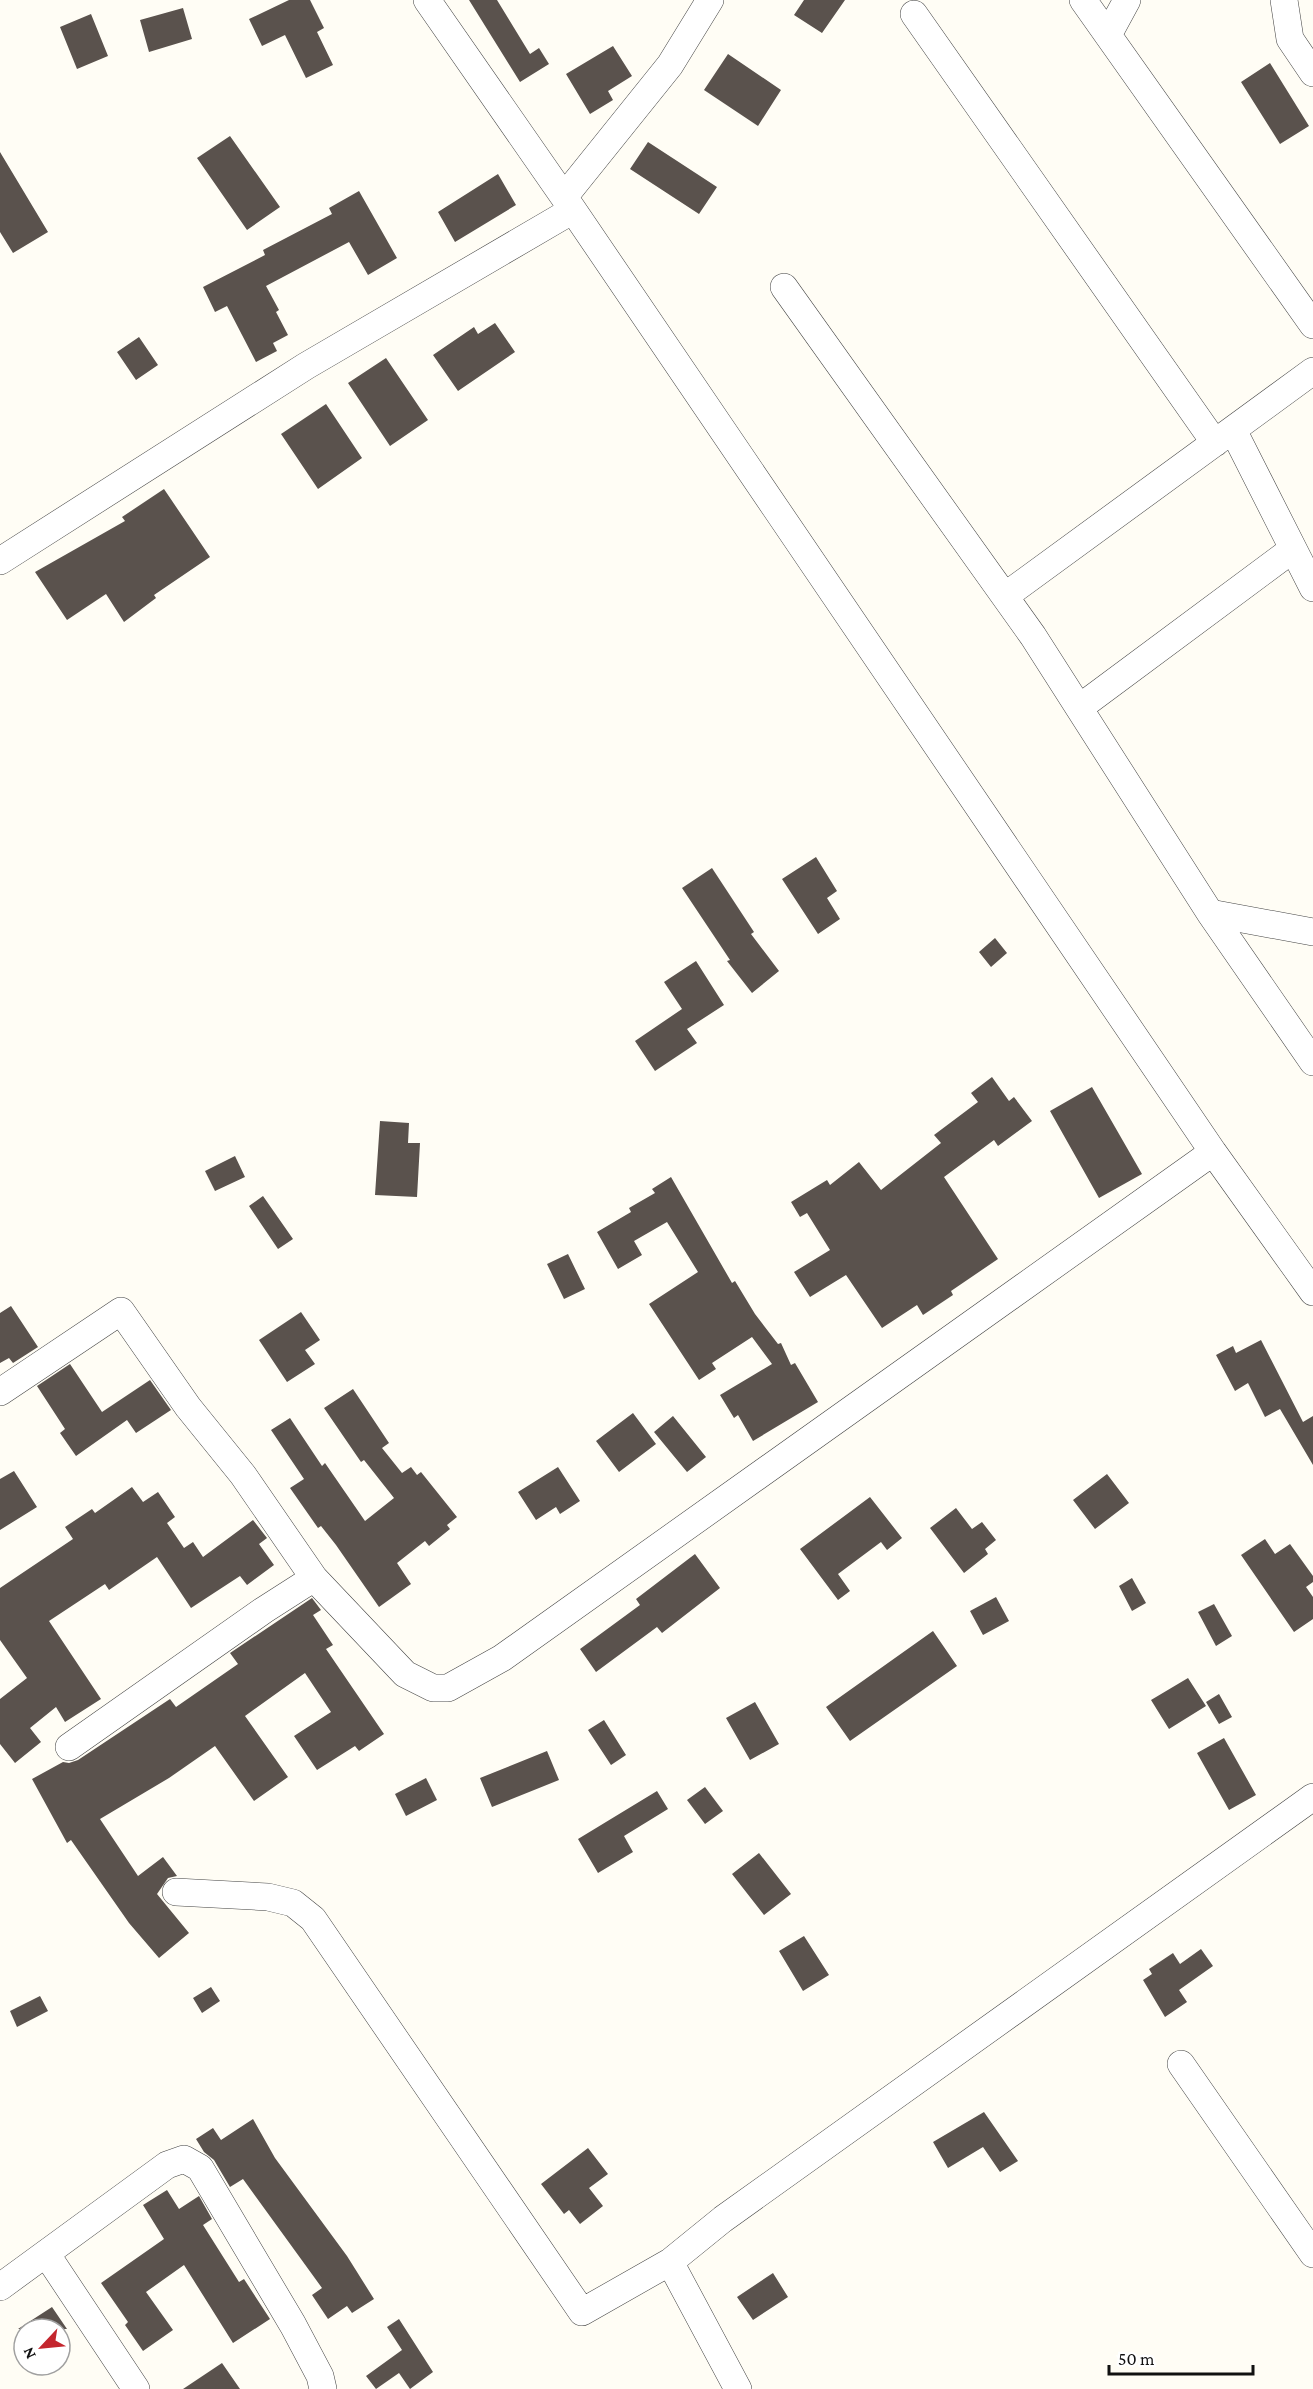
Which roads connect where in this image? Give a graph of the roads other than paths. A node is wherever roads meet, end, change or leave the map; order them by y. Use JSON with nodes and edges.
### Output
{"nodes":[{"id":1,"x":427,"y":0,"type":"edge"},
{"id":2,"x":710,"y":0,"type":"edge"},
{"id":3,"x":1083,"y":0,"type":"edge"},
{"id":4,"x":1127,"y":0,"type":"edge"},
{"id":5,"x":1284,"y":0,"type":"edge"},
{"id":6,"x":914,"y":14,"type":"dead end"},
{"id":7,"x":1108,"y":35,"type":"junction"},
{"id":8,"x":1313,"y":73,"type":"edge"},
{"id":9,"x":569,"y":204,"type":"junction"},
{"id":10,"x":784,"y":288,"type":"dead end"},
{"id":11,"x":1313,"y":325,"type":"edge"},
{"id":12,"x":1313,"y":371,"type":"edge"},
{"id":13,"x":1224,"y":436,"type":"junction"},
{"id":14,"x":1293,"y":549,"type":"junction"},
{"id":15,"x":0,"y":561,"type":"edge"},
{"id":16,"x":1313,"y":588,"type":"edge"},
{"id":17,"x":1005,"y":596,"type":"junction"},
{"id":18,"x":1079,"y":708,"type":"junction"},
{"id":19,"x":1210,"y":913,"type":"junction"},
{"id":20,"x":1313,"y":932,"type":"edge"},
{"id":21,"x":1313,"y":1062,"type":"edge"},
{"id":22,"x":1213,"y":1152,"type":"junction"},
{"id":23,"x":1313,"y":1292,"type":"edge"},
{"id":24,"x":0,"y":1392,"type":"edge"},
{"id":25,"x":314,"y":1578,"type":"junction"},
{"id":26,"x":69,"y":1747,"type":"dead end"},
{"id":27,"x":1313,"y":1797,"type":"edge"},
{"id":28,"x":176,"y":1892,"type":"dead end"},
{"id":29,"x":1181,"y":2064,"type":"dead end"},
{"id":30,"x":1313,"y":2254,"type":"edge"},
{"id":31,"x":47,"y":2255,"type":"junction"},
{"id":32,"x":670,"y":2262,"type":"junction"},
{"id":33,"x":0,"y":2287,"type":"edge"},
{"id":34,"x":136,"y":2389,"type":"edge"},
{"id":35,"x":324,"y":2389,"type":"edge"},
{"id":36,"x":738,"y":2389,"type":"edge"}],
"edges":[{"from":1,"to":9,"type":"street"},
{"from":2,"to":9,"type":"street"},
{"from":3,"to":7,"type":"street"},
{"from":4,"to":7,"type":"street"},
{"from":5,"to":8,"type":"street"},
{"from":6,"to":13,"type":"street"},
{"from":7,"to":11,"type":"street"},
{"from":9,"to":15,"type":"street"},
{"from":9,"to":22,"type":"street"},
{"from":10,"to":17,"type":"street"},
{"from":12,"to":13,"type":"street"},
{"from":13,"to":14,"type":"street"},
{"from":13,"to":17,"type":"street"},
{"from":14,"to":16,"type":"street"},
{"from":14,"to":18,"type":"street"},
{"from":17,"to":18,"type":"street"},
{"from":18,"to":19,"type":"street"},
{"from":19,"to":20,"type":"street"},
{"from":19,"to":21,"type":"street"},
{"from":22,"to":23,"type":"street"},
{"from":22,"to":25,"type":"street"},
{"from":24,"to":25,"type":"street"},
{"from":25,"to":26,"type":"street"},
{"from":27,"to":32,"type":"street"},
{"from":28,"to":32,"type":"street"},
{"from":29,"to":30,"type":"street"},
{"from":31,"to":33,"type":"street"},
{"from":31,"to":34,"type":"street"},
{"from":31,"to":35,"type":"street"},
{"from":32,"to":36,"type":"street"}]}
